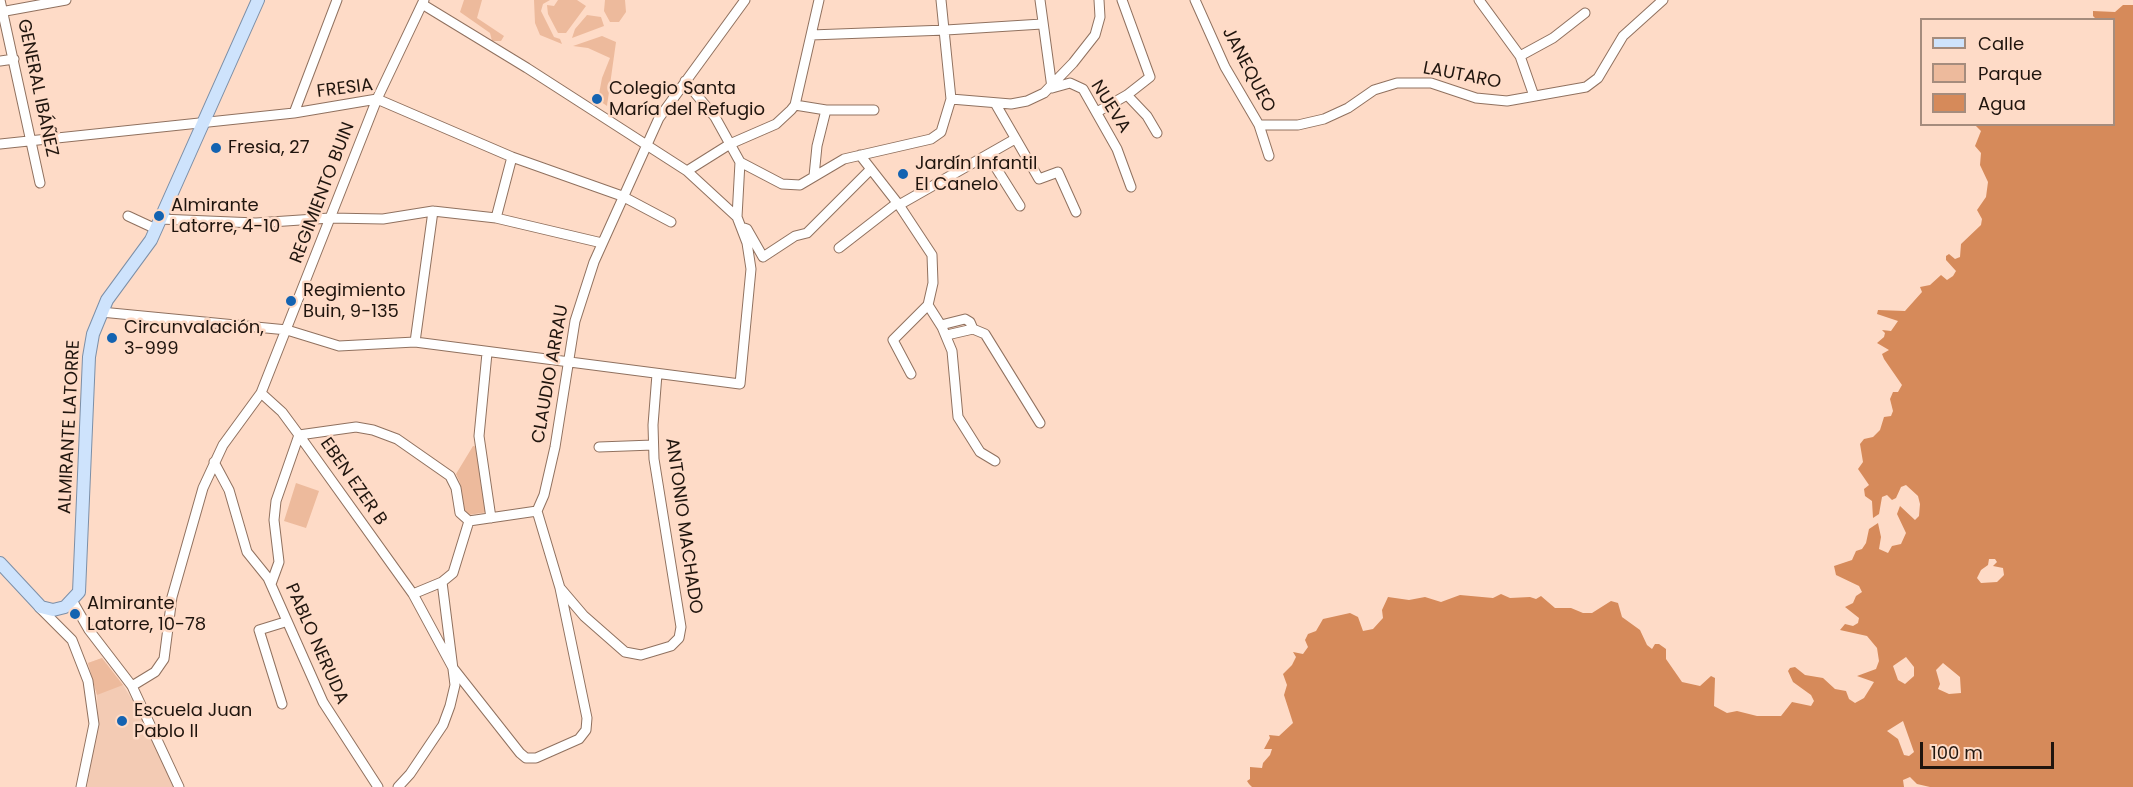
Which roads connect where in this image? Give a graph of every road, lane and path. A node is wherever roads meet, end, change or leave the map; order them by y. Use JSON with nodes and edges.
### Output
{"nodes":[{"id":1,"x":0,"y":0,"type":"edge"},
{"id":2,"x":66,"y":0,"type":"edge"},
{"id":3,"x":257,"y":0,"type":"edge"},
{"id":4,"x":337,"y":0,"type":"edge"},
{"id":5,"x":745,"y":0,"type":"edge"},
{"id":6,"x":819,"y":0,"type":"edge"},
{"id":7,"x":941,"y":0,"type":"edge"},
{"id":8,"x":1040,"y":0,"type":"edge"},
{"id":9,"x":1099,"y":0,"type":"edge"},
{"id":10,"x":1122,"y":0,"type":"edge"},
{"id":11,"x":1195,"y":0,"type":"edge"},
{"id":12,"x":1479,"y":0,"type":"edge"},
{"id":13,"x":1663,"y":0,"type":"edge"},
{"id":14,"x":423,"y":2,"type":"edge"},
{"id":15,"x":2,"y":12,"type":"edge"},
{"id":16,"x":1585,"y":13,"type":"dead end"},
{"id":17,"x":1042,"y":24,"type":"junction"},
{"id":18,"x":946,"y":30,"type":"junction"},
{"id":19,"x":811,"y":34,"type":"junction"},
{"id":20,"x":1520,"y":56,"type":"junction"},
{"id":21,"x":14,"y":59,"type":"junction"},
{"id":22,"x":0,"y":61,"type":"edge"},
{"id":23,"x":685,"y":81,"type":"junction"},
{"id":24,"x":1052,"y":88,"type":"junction"},
{"id":25,"x":1127,"y":95,"type":"junction"},
{"id":26,"x":1534,"y":96,"type":"junction"},
{"id":27,"x":377,"y":99,"type":"junction"},
{"id":28,"x":951,"y":99,"type":"junction"},
{"id":29,"x":994,"y":103,"type":"junction"},
{"id":30,"x":795,"y":105,"type":"junction"},
{"id":31,"x":826,"y":110,"type":"junction"},
{"id":32,"x":874,"y":110,"type":"dead end"},
{"id":33,"x":1097,"y":112,"type":"junction"},
{"id":34,"x":294,"y":113,"type":"junction"},
{"id":35,"x":205,"y":120,"type":"junction"},
{"id":36,"x":1259,"y":125,"type":"junction"},
{"id":37,"x":1156,"y":133,"type":"dead end"},
{"id":38,"x":1016,"y":139,"type":"junction"},
{"id":39,"x":33,"y":140,"type":"junction"},
{"id":40,"x":0,"y":144,"type":"edge"},
{"id":41,"x":646,"y":144,"type":"junction"},
{"id":42,"x":730,"y":144,"type":"junction"},
{"id":43,"x":860,"y":155,"type":"junction"},
{"id":44,"x":988,"y":155,"type":"junction"},
{"id":45,"x":1269,"y":156,"type":"dead end"},
{"id":46,"x":512,"y":157,"type":"junction"},
{"id":47,"x":741,"y":162,"type":"junction"},
{"id":48,"x":871,"y":169,"type":"junction"},
{"id":49,"x":687,"y":171,"type":"junction"},
{"id":50,"x":814,"y":176,"type":"junction"},
{"id":51,"x":40,"y":183,"type":"dead end"},
{"id":52,"x":1131,"y":187,"type":"dead end"},
{"id":53,"x":622,"y":196,"type":"junction"},
{"id":54,"x":898,"y":204,"type":"junction"},
{"id":55,"x":1020,"y":206,"type":"dead end"},
{"id":56,"x":433,"y":211,"type":"junction"},
{"id":57,"x":1076,"y":212,"type":"dead end"},
{"id":58,"x":128,"y":216,"type":"dead end"},
{"id":59,"x":737,"y":217,"type":"junction"},
{"id":60,"x":330,"y":218,"type":"junction"},
{"id":61,"x":496,"y":219,"type":"junction"},
{"id":62,"x":670,"y":222,"type":"dead end"},
{"id":63,"x":158,"y":224,"type":"junction"},
{"id":64,"x":741,"y":227,"type":"junction"},
{"id":65,"x":602,"y":243,"type":"junction"},
{"id":66,"x":839,"y":248,"type":"dead end"},
{"id":67,"x":928,"y":305,"type":"junction"},
{"id":68,"x":101,"y":312,"type":"junction"},
{"id":69,"x":941,"y":325,"type":"junction"},
{"id":70,"x":973,"y":329,"type":"junction"},
{"id":71,"x":287,"y":330,"type":"junction"},
{"id":72,"x":946,"y":335,"type":"junction"},
{"id":73,"x":415,"y":342,"type":"junction"},
{"id":74,"x":487,"y":353,"type":"junction"},
{"id":75,"x":568,"y":363,"type":"junction"},
{"id":76,"x":657,"y":374,"type":"junction"},
{"id":77,"x":911,"y":374,"type":"dead end"},
{"id":78,"x":261,"y":393,"type":"junction"},
{"id":79,"x":1040,"y":423,"type":"dead end"},
{"id":80,"x":300,"y":435,"type":"junction"},
{"id":81,"x":653,"y":445,"type":"junction"},
{"id":82,"x":599,"y":447,"type":"dead end"},
{"id":83,"x":995,"y":461,"type":"dead end"},
{"id":84,"x":214,"y":462,"type":"junction"},
{"id":85,"x":537,"y":511,"type":"junction"},
{"id":86,"x":491,"y":518,"type":"junction"},
{"id":87,"x":469,"y":521,"type":"junction"},
{"id":88,"x":0,"y":563,"type":"edge"},
{"id":89,"x":442,"y":582,"type":"junction"},
{"id":90,"x":271,"y":584,"type":"junction"},
{"id":91,"x":560,"y":588,"type":"junction"},
{"id":92,"x":413,"y":594,"type":"junction"},
{"id":93,"x":73,"y":602,"type":"junction"},
{"id":94,"x":35,"y":604,"type":"junction"},
{"id":95,"x":285,"y":622,"type":"junction"},
{"id":96,"x":89,"y":630,"type":"junction"},
{"id":97,"x":72,"y":640,"type":"junction"},
{"id":98,"x":453,"y":668,"type":"junction"},
{"id":99,"x":132,"y":687,"type":"junction"},
{"id":100,"x":282,"y":704,"type":"dead end"},
{"id":101,"x":81,"y":787,"type":"edge"},
{"id":102,"x":179,"y":787,"type":"edge"},
{"id":103,"x":378,"y":787,"type":"edge"},
{"id":104,"x":398,"y":787,"type":"edge"}],
"edges":[{"from":1,"to":15,"type":"street","name":"GENERAL IBÁÑEZ"},
{"from":2,"to":15,"type":"street"},
{"from":3,"to":35,"type":"main road","name":"ALMIRANTE LATORRE"},
{"from":4,"to":34,"type":"street"},
{"from":5,"to":23,"type":"street","name":"CLAUDIO ARRAU"},
{"from":6,"to":19,"type":"street"},
{"from":7,"to":18,"type":"street"},
{"from":8,"to":17,"type":"street"},
{"from":9,"to":24,"type":"street"},
{"from":10,"to":25,"type":"street"},
{"from":11,"to":36,"type":"street","name":"JANEQUEO"},
{"from":12,"to":20,"type":"street"},
{"from":13,"to":26,"type":"street","name":"LAUTARO"},
{"from":14,"to":27,"type":"street","name":"REGIMIENTO BUIN"},
{"from":14,"to":41,"type":"street"},
{"from":15,"to":21,"type":"street","name":"GENERAL IBÁÑEZ"},
{"from":16,"to":20,"type":"street"},
{"from":17,"to":18,"type":"street"},
{"from":17,"to":24,"type":"street"},
{"from":18,"to":19,"type":"street"},
{"from":18,"to":28,"type":"street"},
{"from":19,"to":30,"type":"street"},
{"from":20,"to":26,"type":"street"},
{"from":21,"to":22,"type":"street"},
{"from":21,"to":39,"type":"street","name":"GENERAL IBÁÑEZ"},
{"from":23,"to":41,"type":"street","name":"CLAUDIO ARRAU"},
{"from":23,"to":42,"type":"street"},
{"from":24,"to":29,"type":"street"},
{"from":24,"to":33,"type":"street","name":"NUEVA"},
{"from":25,"to":33,"type":"street"},
{"from":25,"to":37,"type":"street"},
{"from":26,"to":36,"type":"street","name":"LAUTARO"},
{"from":27,"to":34,"type":"street","name":"FRESIA"},
{"from":27,"to":46,"type":"street","name":"FRESIA"},
{"from":27,"to":60,"type":"street","name":"REGIMIENTO BUIN"},
{"from":28,"to":29,"type":"street"},
{"from":28,"to":43,"type":"street"},
{"from":29,"to":38,"type":"street"},
{"from":30,"to":31,"type":"street"},
{"from":30,"to":42,"type":"street"},
{"from":31,"to":32,"type":"street"},
{"from":31,"to":50,"type":"street"},
{"from":33,"to":52,"type":"street","name":"NUEVA"},
{"from":34,"to":35,"type":"street","name":"FRESIA"},
{"from":35,"to":39,"type":"street","name":"FRESIA"},
{"from":35,"to":63,"type":"main road","name":"ALMIRANTE LATORRE"},
{"from":36,"to":45,"type":"street","name":"JANEQUEO"},
{"from":38,"to":44,"type":"street"},
{"from":38,"to":57,"type":"street"},
{"from":39,"to":40,"type":"street","name":"FRESIA"},
{"from":39,"to":51,"type":"street","name":"GENERAL IBÁÑEZ"},
{"from":41,"to":49,"type":"street"},
{"from":41,"to":53,"type":"street","name":"CLAUDIO ARRAU"},
{"from":42,"to":47,"type":"street"},
{"from":42,"to":49,"type":"street"},
{"from":43,"to":48,"type":"street"},
{"from":43,"to":50,"type":"street"},
{"from":44,"to":54,"type":"street"},
{"from":44,"to":55,"type":"street"},
{"from":46,"to":53,"type":"street","name":"FRESIA"},
{"from":46,"to":61,"type":"street"},
{"from":47,"to":50,"type":"street"},
{"from":47,"to":59,"type":"street"},
{"from":48,"to":54,"type":"street"},
{"from":48,"to":64,"type":"street"},
{"from":49,"to":59,"type":"street"},
{"from":53,"to":62,"type":"street","name":"FRESIA"},
{"from":53,"to":65,"type":"street","name":"CLAUDIO ARRAU"},
{"from":54,"to":66,"type":"street"},
{"from":54,"to":67,"type":"street"},
{"from":56,"to":60,"type":"street"},
{"from":56,"to":61,"type":"street"},
{"from":56,"to":73,"type":"street"},
{"from":58,"to":63,"type":"street"},
{"from":59,"to":64,"type":"street"},
{"from":60,"to":63,"type":"street"},
{"from":60,"to":71,"type":"street","name":"REGIMIENTO BUIN"},
{"from":61,"to":65,"type":"street"},
{"from":63,"to":68,"type":"main road","name":"ALMIRANTE LATORRE"},
{"from":64,"to":76,"type":"street"},
{"from":65,"to":75,"type":"street","name":"CLAUDIO ARRAU"},
{"from":67,"to":69,"type":"street"},
{"from":67,"to":77,"type":"street"},
{"from":68,"to":71,"type":"street"},
{"from":68,"to":93,"type":"main road","name":"ALMIRANTE LATORRE"},
{"from":69,"to":70,"type":"street"},
{"from":69,"to":72,"type":"street"},
{"from":70,"to":72,"type":"street"},
{"from":70,"to":79,"type":"street"},
{"from":71,"to":73,"type":"street"},
{"from":71,"to":78,"type":"street","name":"REGIMIENTO BUIN"},
{"from":72,"to":83,"type":"street"},
{"from":73,"to":74,"type":"street"},
{"from":74,"to":75,"type":"street"},
{"from":74,"to":86,"type":"street"},
{"from":75,"to":76,"type":"street"},
{"from":75,"to":85,"type":"street","name":"CLAUDIO ARRAU"},
{"from":76,"to":81,"type":"street","name":"ANTONIO MACHADO"},
{"from":78,"to":80,"type":"street","name":"EBEN EZER B"},
{"from":78,"to":84,"type":"street","name":"REGIMIENTO BUIN"},
{"from":80,"to":87,"type":"street"},
{"from":80,"to":90,"type":"street","name":"PABLO NERUDA"},
{"from":80,"to":92,"type":"street","name":"EBEN EZER B"},
{"from":81,"to":82,"type":"street"},
{"from":81,"to":91,"type":"street","name":"ANTONIO MACHADO"},
{"from":84,"to":90,"type":"street"},
{"from":84,"to":99,"type":"street","name":"REGIMIENTO BUIN"},
{"from":85,"to":86,"type":"street"},
{"from":85,"to":91,"type":"street"},
{"from":86,"to":87,"type":"street"},
{"from":87,"to":89,"type":"street"},
{"from":88,"to":94,"type":"main road"},
{"from":89,"to":92,"type":"street"},
{"from":89,"to":98,"type":"street"},
{"from":90,"to":95,"type":"street","name":"PABLO NERUDA"},
{"from":91,"to":98,"type":"street","name":"EBEN EZER B"},
{"from":92,"to":98,"type":"street","name":"EBEN EZER B"},
{"from":93,"to":94,"type":"main road"},
{"from":93,"to":96,"type":"street"},
{"from":94,"to":97,"type":"street"},
{"from":95,"to":100,"type":"street"},
{"from":95,"to":103,"type":"street","name":"PABLO NERUDA"},
{"from":96,"to":97,"type":"street"},
{"from":96,"to":99,"type":"street"},
{"from":97,"to":101,"type":"street"},
{"from":98,"to":104,"type":"street"},
{"from":99,"to":102,"type":"street"}]}
